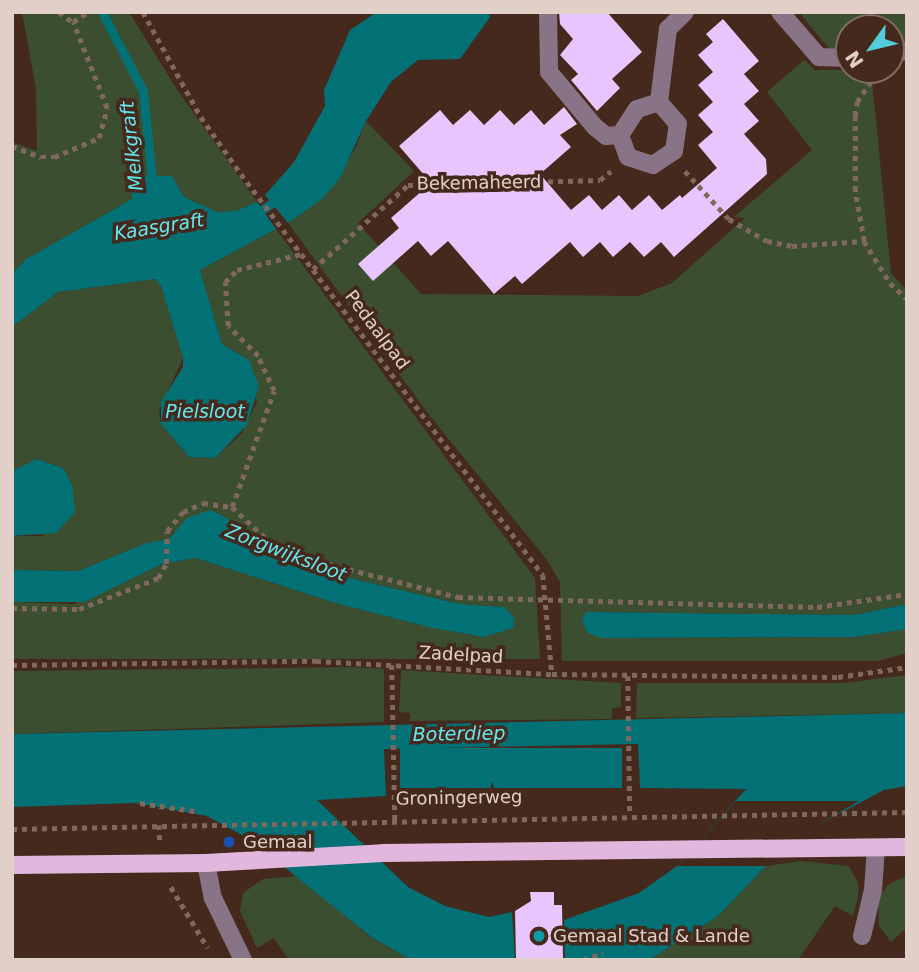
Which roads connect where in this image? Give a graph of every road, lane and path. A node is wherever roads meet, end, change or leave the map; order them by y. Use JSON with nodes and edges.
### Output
{"nodes":[{"id":1,"x":59,"y":12,"type":"edge"},
{"id":2,"x":88,"y":12,"type":"edge"},
{"id":3,"x":143,"y":12,"type":"edge"},
{"id":4,"x":548,"y":12,"type":"edge"},
{"id":5,"x":685,"y":12,"type":"edge"},
{"id":6,"x":780,"y":12,"type":"edge"},
{"id":7,"x":74,"y":20,"type":"junction"},
{"id":8,"x":835,"y":58,"type":"edge"},
{"id":9,"x":869,"y":84,"type":"edge"},
{"id":10,"x":659,"y":102,"type":"junction"},
{"id":11,"x":620,"y":135,"type":"junction"},
{"id":12,"x":12,"y":146,"type":"edge"},
{"id":13,"x":674,"y":151,"type":"junction"},
{"id":14,"x":628,"y":158,"type":"junction"},
{"id":15,"x":864,"y":241,"type":"junction"},
{"id":16,"x":299,"y":251,"type":"junction"},
{"id":17,"x":313,"y":269,"type":"junction"},
{"id":18,"x":907,"y":299,"type":"edge"},
{"id":19,"x":232,"y":507,"type":"junction"},
{"id":20,"x":907,"y":594,"type":"edge"},
{"id":21,"x":548,"y":602,"type":"junction"},
{"id":22,"x":12,"y":607,"type":"edge"},
{"id":23,"x":12,"y":665,"type":"edge"},
{"id":24,"x":392,"y":665,"type":"junction"},
{"id":25,"x":907,"y":667,"type":"edge"},
{"id":26,"x":552,"y":674,"type":"junction"},
{"id":27,"x":628,"y":676,"type":"junction"},
{"id":28,"x":139,"y":803,"type":"dead end"},
{"id":29,"x":194,"y":811,"type":"dead end"},
{"id":30,"x":907,"y":812,"type":"edge"},
{"id":31,"x":630,"y":815,"type":"junction"},
{"id":32,"x":395,"y":821,"type":"junction"},
{"id":33,"x":159,"y":825,"type":"junction"},
{"id":34,"x":12,"y":829,"type":"edge"},
{"id":35,"x":895,"y":849,"type":"edge"},
{"id":36,"x":162,"y":863,"type":"junction"},
{"id":37,"x":206,"y":863,"type":"junction"},
{"id":38,"x":12,"y":865,"type":"edge"},
{"id":39,"x":597,"y":931,"type":"dead end"},
{"id":40,"x":862,"y":936,"type":"dead end"},
{"id":41,"x":566,"y":942,"type":"dead end"},
{"id":42,"x":603,"y":953,"type":"dead end"},
{"id":43,"x":215,"y":960,"type":"edge"},
{"id":44,"x":243,"y":960,"type":"edge"},
{"id":45,"x":583,"y":960,"type":"edge"}],
"edges":[{"from":1,"to":7,"type":"path"},
{"from":2,"to":7,"type":"path"},
{"from":3,"to":16,"type":"path","name":"Pedaalpad"},
{"from":4,"to":11,"type":"street"},
{"from":5,"to":10,"type":"street"},
{"from":6,"to":8,"type":"street"},
{"from":7,"to":12,"type":"path"},
{"from":9,"to":15,"type":"path"},
{"from":10,"to":11,"type":"street"},
{"from":10,"to":13,"type":"street"},
{"from":11,"to":14,"type":"street"},
{"from":13,"to":14,"type":"street"},
{"from":13,"to":15,"type":"path"},
{"from":14,"to":17,"type":"path","name":"Bekemaheerd"},
{"from":15,"to":18,"type":"path"},
{"from":16,"to":17,"type":"path","name":"Pedaalpad"},
{"from":16,"to":19,"type":"path"},
{"from":17,"to":21,"type":"path","name":"Pedaalpad"},
{"from":19,"to":21,"type":"path"},
{"from":19,"to":22,"type":"path"},
{"from":20,"to":21,"type":"path"},
{"from":21,"to":26,"type":"path","name":"Pedaalpad"},
{"from":23,"to":24,"type":"path","name":"Zadelpad"},
{"from":24,"to":26,"type":"path","name":"Zadelpad"},
{"from":24,"to":32,"type":"path"},
{"from":25,"to":27,"type":"path","name":"Zadelpad"},
{"from":26,"to":27,"type":"path","name":"Zadelpad"},
{"from":27,"to":31,"type":"path"},
{"from":28,"to":29,"type":"path"},
{"from":30,"to":31,"type":"path","name":"Groningerweg"},
{"from":31,"to":32,"type":"path","name":"Groningerweg"},
{"from":32,"to":33,"type":"path","name":"Groningerweg"},
{"from":33,"to":34,"type":"path","name":"Groningerweg"},
{"from":33,"to":36,"type":"path"},
{"from":35,"to":37,"type":"main road"},
{"from":35,"to":40,"type":"street"},
{"from":36,"to":37,"type":"main road"},
{"from":36,"to":38,"type":"main road"},
{"from":36,"to":43,"type":"path"},
{"from":37,"to":44,"type":"street"},
{"from":39,"to":41,"type":"path"},
{"from":42,"to":45,"type":"path"}]}
